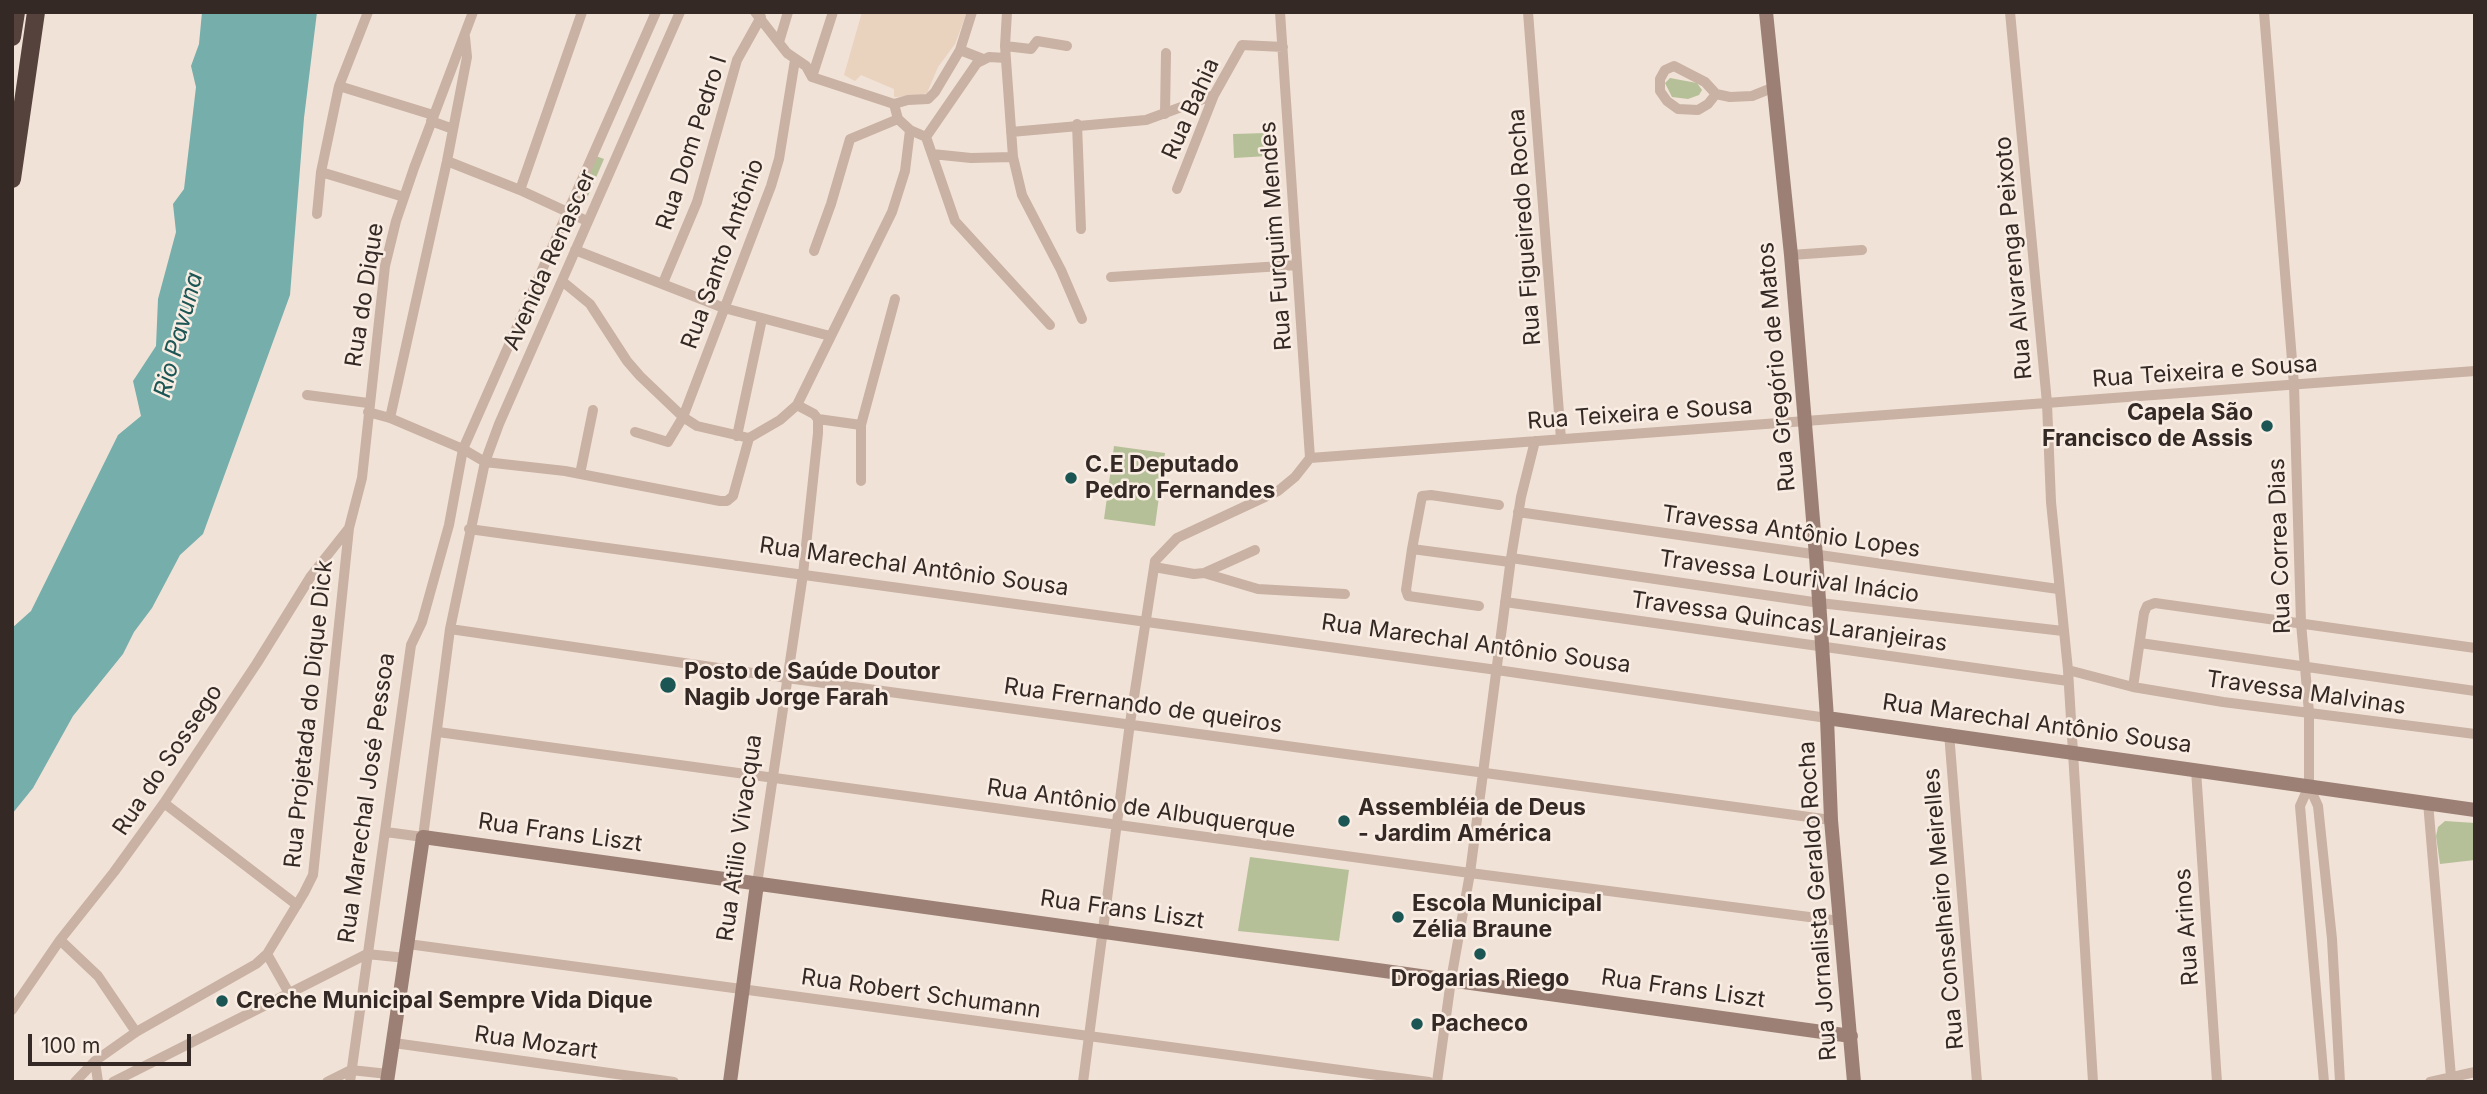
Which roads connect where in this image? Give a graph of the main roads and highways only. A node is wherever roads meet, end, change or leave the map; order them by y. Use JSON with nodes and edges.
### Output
{"nodes":[{"id":1,"x":16,"y":12,"type":"edge"},
{"id":2,"x":36,"y":12,"type":"edge"},
{"id":3,"x":12,"y":37,"type":"edge"},
{"id":4,"x":12,"y":179,"type":"edge"}],
"edges":[{"from":1,"to":3,"type":"highway"},
{"from":2,"to":4,"type":"highway"}]}
